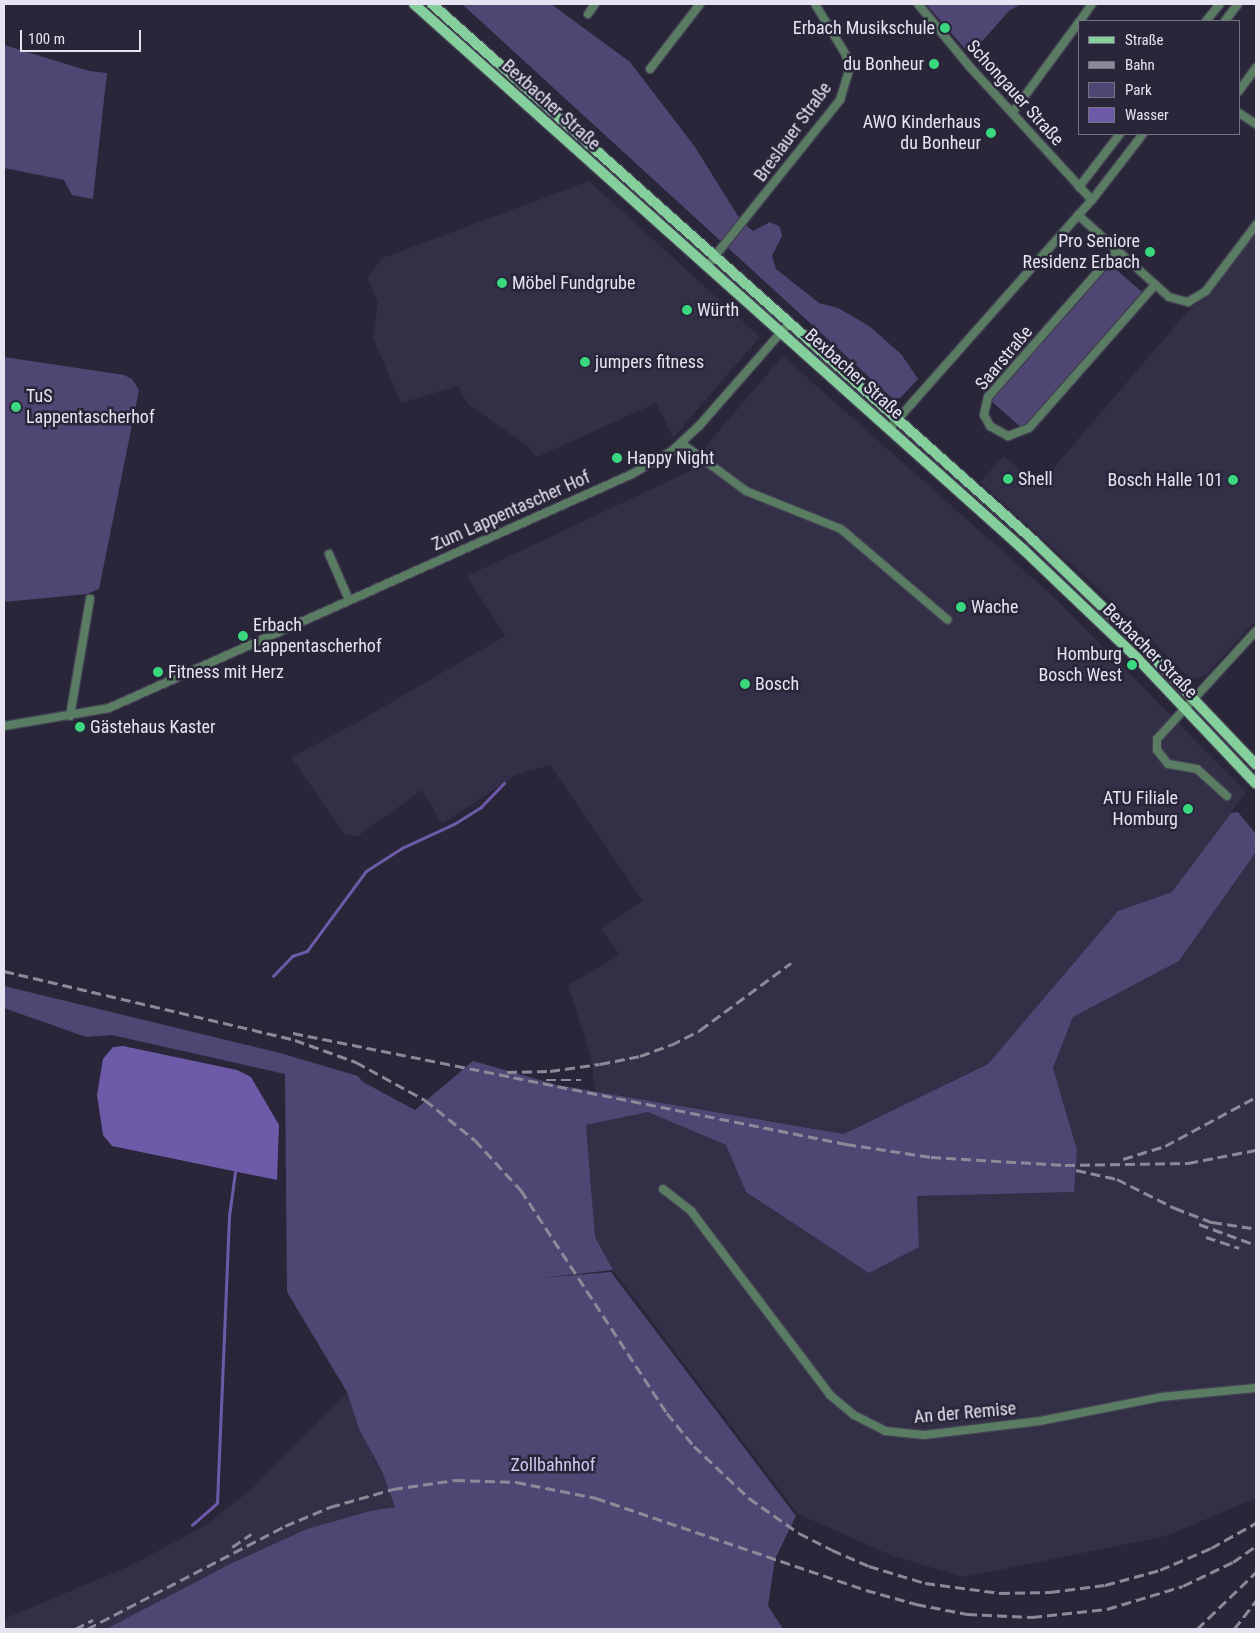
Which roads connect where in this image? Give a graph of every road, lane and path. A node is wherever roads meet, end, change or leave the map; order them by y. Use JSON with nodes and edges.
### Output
{"nodes":[{"id":1,"x":414,"y":4,"type":"edge"},
{"id":2,"x":432,"y":4,"type":"edge"},
{"id":3,"x":595,"y":4,"type":"edge"},
{"id":4,"x":700,"y":4,"type":"edge"},
{"id":5,"x":816,"y":4,"type":"edge"},
{"id":6,"x":918,"y":4,"type":"edge"},
{"id":7,"x":1092,"y":4,"type":"edge"},
{"id":8,"x":1220,"y":4,"type":"edge"},
{"id":9,"x":1238,"y":4,"type":"edge"},
{"id":10,"x":588,"y":14,"type":"dead end"},
{"id":11,"x":1080,"y":20,"type":"edge"},
{"id":12,"x":1207,"y":20,"type":"edge"},
{"id":13,"x":1226,"y":20,"type":"edge"},
{"id":14,"x":1078,"y":23,"type":"edge"},
{"id":15,"x":1256,"y":68,"type":"edge"},
{"id":16,"x":650,"y":69,"type":"dead end"},
{"id":17,"x":1240,"y":90,"type":"edge"},
{"id":18,"x":1013,"y":112,"type":"junction"},
{"id":19,"x":1240,"y":114,"type":"edge"},
{"id":20,"x":1256,"y":124,"type":"edge"},
{"id":21,"x":1119,"y":135,"type":"edge"},
{"id":22,"x":1142,"y":135,"type":"edge"},
{"id":23,"x":1079,"y":187,"type":"junction"},
{"id":24,"x":1092,"y":200,"type":"junction"},
{"id":25,"x":1078,"y":215,"type":"junction"},
{"id":26,"x":1256,"y":225,"type":"edge"},
{"id":27,"x":1118,"y":249,"type":"junction"},
{"id":28,"x":716,"y":257,"type":"junction"},
{"id":29,"x":707,"y":266,"type":"junction"},
{"id":30,"x":1155,"y":285,"type":"junction"},
{"id":31,"x":790,"y":322,"type":"junction"},
{"id":32,"x":782,"y":331,"type":"junction"},
{"id":33,"x":899,"y":419,"type":"junction"},
{"id":34,"x":890,"y":428,"type":"junction"},
{"id":35,"x":682,"y":442,"type":"junction"},
{"id":36,"x":329,"y":554,"type":"dead end"},
{"id":37,"x":90,"y":599,"type":"dead end"},
{"id":38,"x":349,"y":600,"type":"junction"},
{"id":39,"x":948,"y":620,"type":"dead end"},
{"id":40,"x":1256,"y":631,"type":"edge"},
{"id":41,"x":1193,"y":699,"type":"junction"},
{"id":42,"x":1184,"y":708,"type":"junction"},
{"id":43,"x":70,"y":716,"type":"junction"},
{"id":44,"x":4,"y":726,"type":"edge"},
{"id":45,"x":1256,"y":765,"type":"edge"},
{"id":46,"x":1256,"y":784,"type":"edge"},
{"id":47,"x":1227,"y":796,"type":"dead end"},
{"id":48,"x":663,"y":1190,"type":"dead end"},
{"id":49,"x":1256,"y":1388,"type":"edge"}],
"edges":[{"from":1,"to":29,"type":"main road","name":"Bexbacher Straße"},
{"from":2,"to":28,"type":"main road","name":"Bexbacher Straße"},
{"from":3,"to":10,"type":"street"},
{"from":4,"to":16,"type":"street"},
{"from":5,"to":28,"type":"street","name":"Breslauer Straße"},
{"from":6,"to":18,"type":"street","name":"Schongauer Straße"},
{"from":7,"to":11,"type":"street"},
{"from":8,"to":12,"type":"street"},
{"from":9,"to":13,"type":"street"},
{"from":14,"to":18,"type":"street"},
{"from":15,"to":17,"type":"street"},
{"from":18,"to":23,"type":"street","name":"Schongauer Straße"},
{"from":19,"to":20,"type":"street"},
{"from":21,"to":23,"type":"street"},
{"from":22,"to":24,"type":"street"},
{"from":23,"to":24,"type":"street","name":"Schongauer Straße"},
{"from":24,"to":25,"type":"street"},
{"from":25,"to":27,"type":"street"},
{"from":25,"to":33,"type":"street"},
{"from":26,"to":30,"type":"street"},
{"from":27,"to":30,"type":"street"},
{"from":27,"to":30,"type":"street","name":"Saarstraße"},
{"from":28,"to":29,"type":"street","name":"Breslauer Straße"},
{"from":28,"to":31,"type":"main road","name":"Bexbacher Straße"},
{"from":29,"to":32,"type":"main road","name":"Bexbacher Straße"},
{"from":31,"to":32,"type":"street","name":"Zum Lappentascher Hof"},
{"from":31,"to":33,"type":"main road","name":"Bexbacher Straße"},
{"from":32,"to":34,"type":"main road","name":"Bexbacher Straße"},
{"from":32,"to":35,"type":"street","name":"Zum Lappentascher Hof"},
{"from":33,"to":34,"type":"street"},
{"from":33,"to":41,"type":"main road","name":"Bexbacher Straße"},
{"from":34,"to":42,"type":"main road","name":"Bexbacher Straße"},
{"from":35,"to":38,"type":"street","name":"Zum Lappentascher Hof"},
{"from":35,"to":39,"type":"street"},
{"from":36,"to":38,"type":"street"},
{"from":37,"to":43,"type":"street"},
{"from":38,"to":43,"type":"street","name":"Zum Lappentascher Hof"},
{"from":40,"to":41,"type":"street"},
{"from":41,"to":42,"type":"street"},
{"from":41,"to":45,"type":"main road","name":"Bexbacher Straße"},
{"from":42,"to":46,"type":"main road","name":"Bexbacher Straße"},
{"from":42,"to":47,"type":"street"},
{"from":43,"to":44,"type":"street","name":"Zum Lappentascher Hof"},
{"from":48,"to":49,"type":"street","name":"An der Remise"}]}
